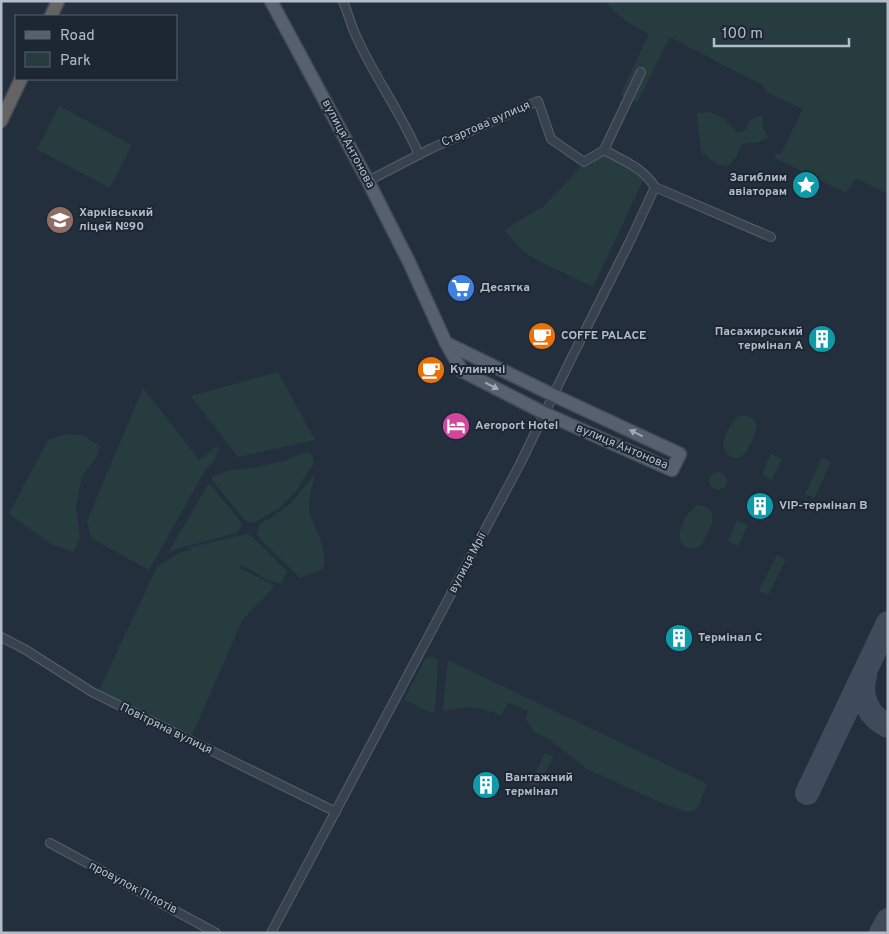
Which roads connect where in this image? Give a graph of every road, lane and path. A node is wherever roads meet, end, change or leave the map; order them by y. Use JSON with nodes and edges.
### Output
{"nodes":[{"id":1,"x":58,"y":1,"type":"edge"},
{"id":2,"x":271,"y":1,"type":"edge"},
{"id":3,"x":343,"y":1,"type":"edge"},
{"id":4,"x":51,"y":15,"type":"edge"},
{"id":5,"x":641,"y":72,"type":"dead end"},
{"id":6,"x":21,"y":80,"type":"edge"},
{"id":7,"x":1,"y":121,"type":"edge"},
{"id":8,"x":604,"y":150,"type":"junction"},
{"id":9,"x":419,"y":155,"type":"junction"},
{"id":10,"x":368,"y":181,"type":"junction"},
{"id":11,"x":654,"y":187,"type":"junction"},
{"id":12,"x":771,"y":237,"type":"dead end"},
{"id":13,"x":446,"y":343,"type":"junction"},
{"id":14,"x":553,"y":395,"type":"junction"},
{"id":15,"x":544,"y":413,"type":"junction"},
{"id":16,"x":1,"y":637,"type":"edge"},
{"id":17,"x":336,"y":812,"type":"junction"},
{"id":18,"x":50,"y":843,"type":"dead end"},
{"id":19,"x":216,"y":933,"type":"edge"},
{"id":20,"x":271,"y":933,"type":"edge"}],
"edges":[{"from":1,"to":4,"type":"highway"},
{"from":2,"to":10,"type":"main road","name":"вулиця Антонова"},
{"from":3,"to":9,"type":"street"},
{"from":5,"to":8,"type":"street"},
{"from":6,"to":7,"type":"highway"},
{"from":8,"to":9,"type":"street","name":"Стартова вулиця"},
{"from":8,"to":11,"type":"street"},
{"from":9,"to":10,"type":"street","name":"Стартова вулиця"},
{"from":10,"to":13,"type":"main road","name":"вулиця Антонова"},
{"from":11,"to":12,"type":"street"},
{"from":11,"to":14,"type":"street","name":"вулиця Мрії"},
{"from":13,"to":14,"type":"main road","name":"вулиця Антонова"},
{"from":13,"to":15,"type":"main road","name":"вулиця Антонова","one_way":true},
{"from":14,"to":15,"type":"street","name":"вулиця Мрії"},
{"from":15,"to":14,"type":"main road","name":"вулиця Антонова","one_way":true},
{"from":15,"to":17,"type":"street","name":"вулиця Мрії"},
{"from":16,"to":17,"type":"street","name":"Повітряна вулиця"},
{"from":17,"to":20,"type":"street","name":"вулиця Мрії"},
{"from":18,"to":19,"type":"street","name":"провулок Пілотів"}]}
